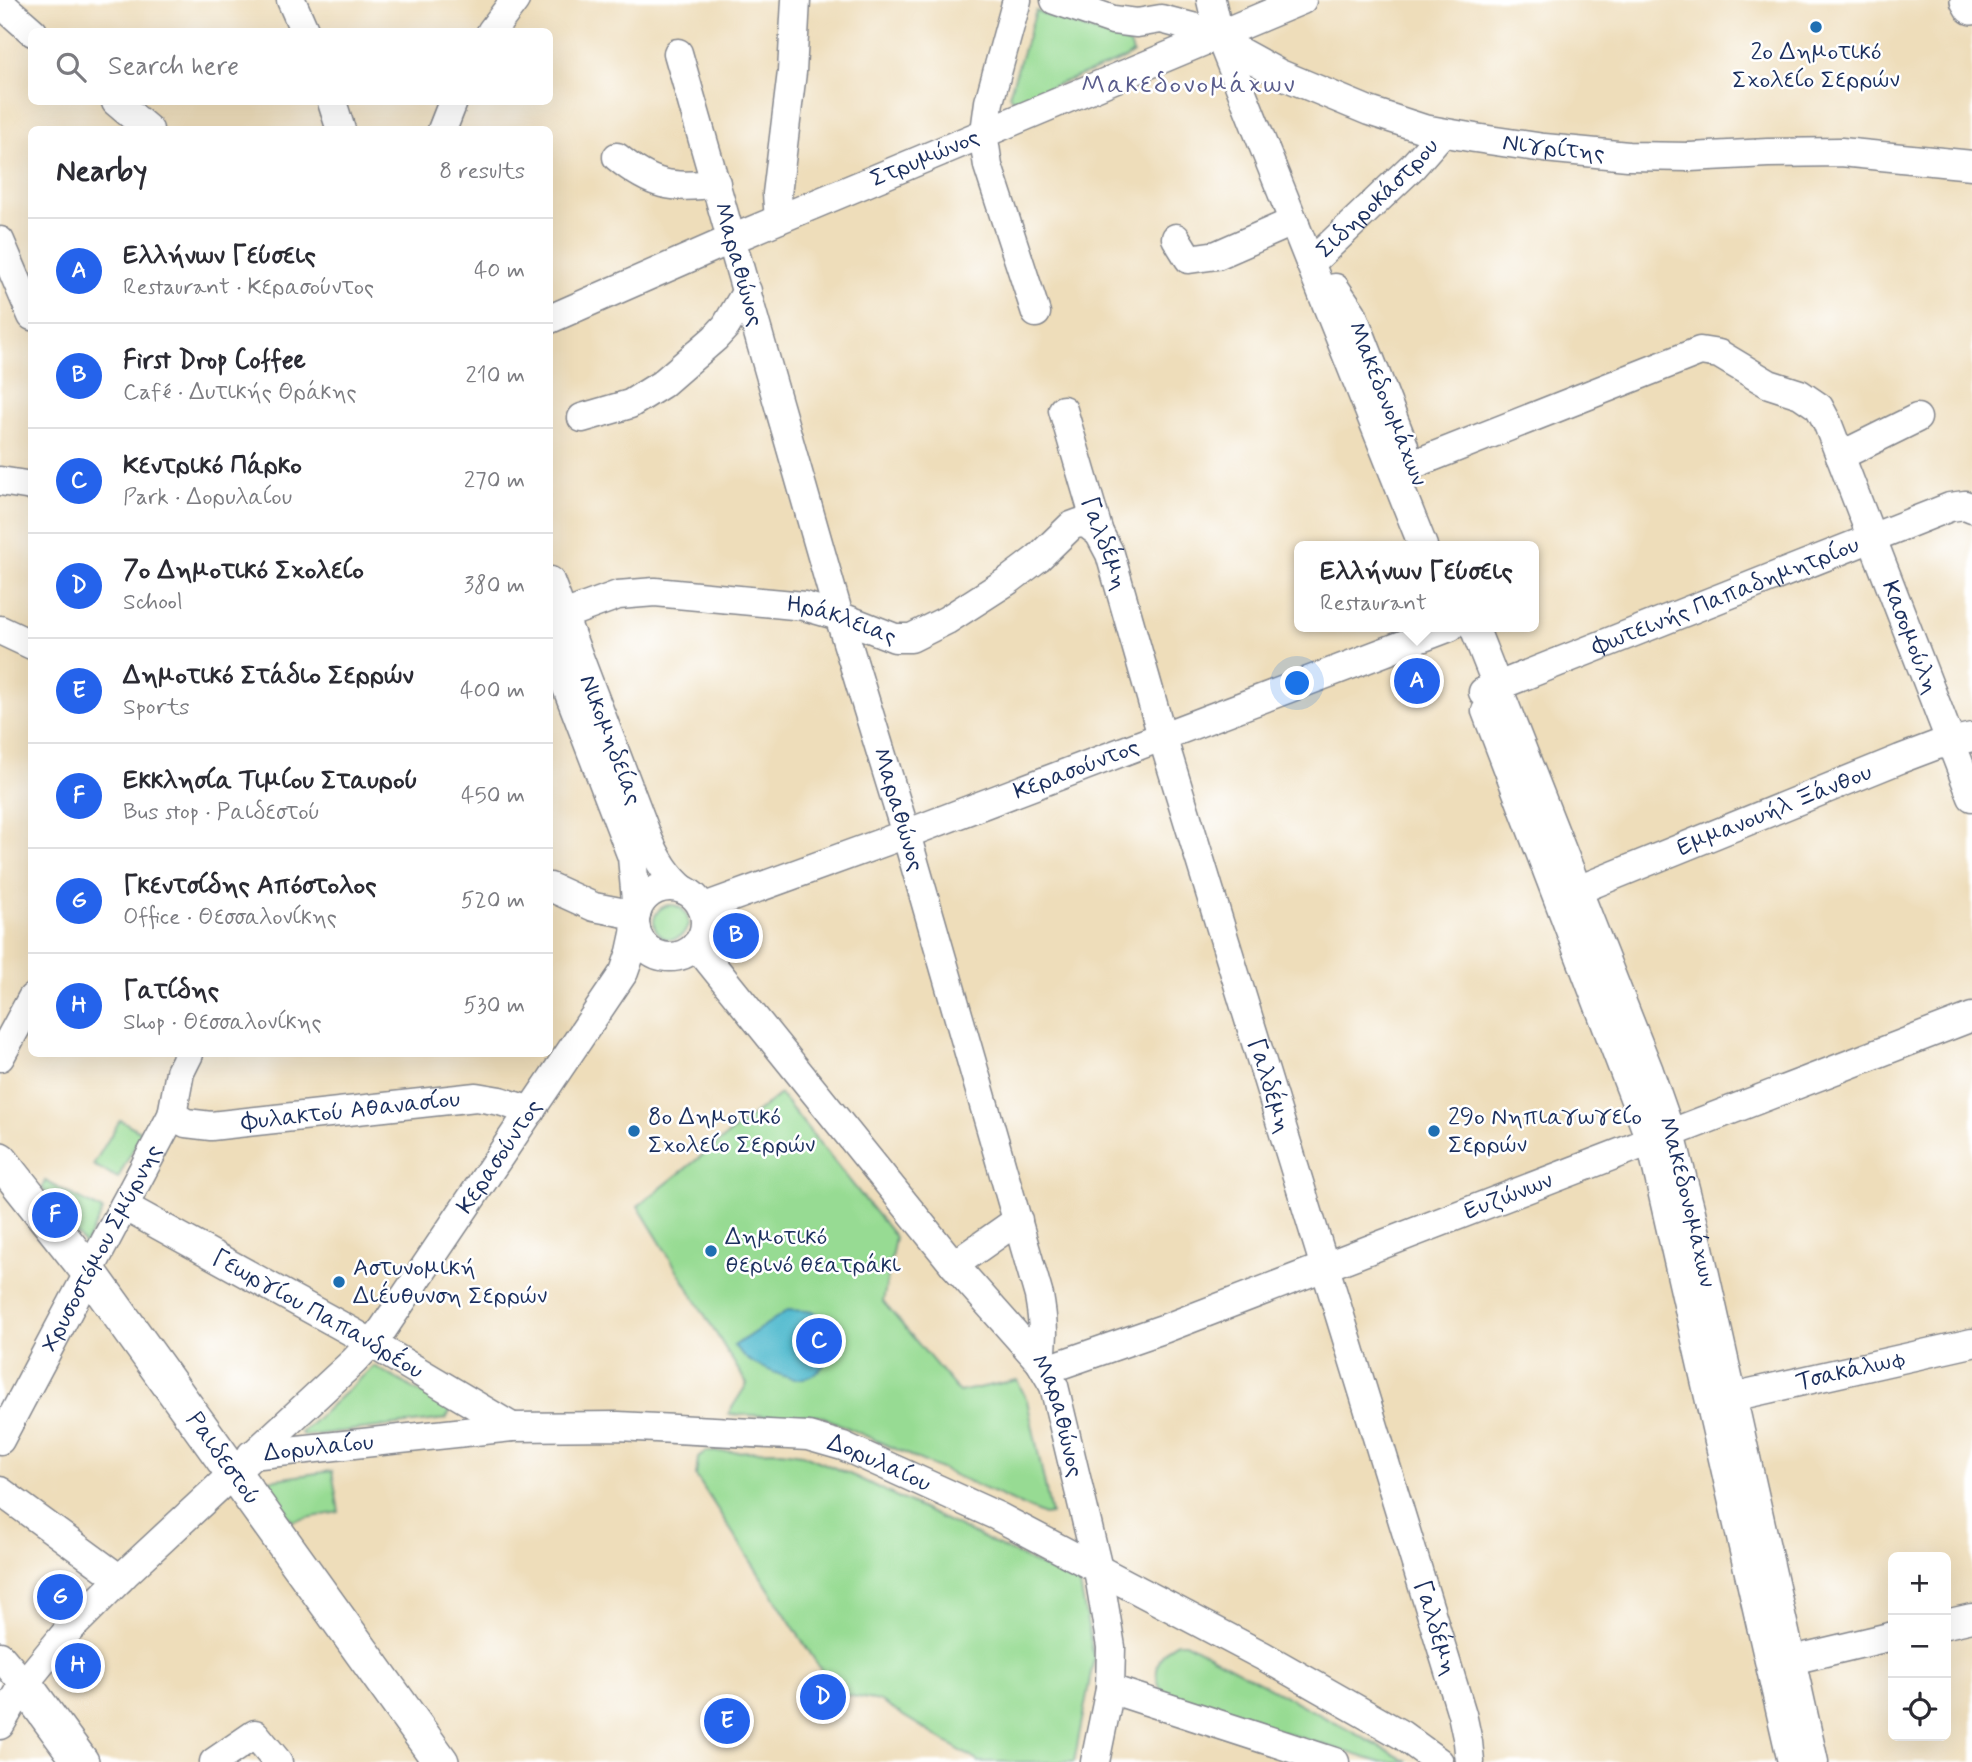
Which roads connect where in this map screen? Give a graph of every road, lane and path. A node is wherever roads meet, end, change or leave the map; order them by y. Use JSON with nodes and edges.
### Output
{"nodes":[{"id":1,"x":290,"y":0,"type":"edge"},
{"id":2,"x":515,"y":0,"type":"edge"},
{"id":3,"x":796,"y":0,"type":"edge"},
{"id":4,"x":1017,"y":0,"type":"edge"},
{"id":5,"x":1055,"y":0,"type":"edge"},
{"id":6,"x":1302,"y":0,"type":"edge"},
{"id":7,"x":1968,"y":0,"type":"edge"},
{"id":8,"x":1210,"y":1,"type":"edge"},
{"id":9,"x":0,"y":3,"type":"edge"},
{"id":10,"x":1972,"y":7,"type":"edge"},
{"id":11,"x":1151,"y":9,"type":"edge"},
{"id":12,"x":28,"y":28,"type":"edge"},
{"id":13,"x":303,"y":28,"type":"edge"},
{"id":14,"x":494,"y":28,"type":"edge"},
{"id":15,"x":1220,"y":38,"type":"junction"},
{"id":16,"x":678,"y":53,"type":"dead end"},
{"id":17,"x":120,"y":105,"type":"edge"},
{"id":18,"x":333,"y":105,"type":"edge"},
{"id":19,"x":452,"y":105,"type":"edge"},
{"id":20,"x":144,"y":126,"type":"edge"},
{"id":21,"x":340,"y":126,"type":"edge"},
{"id":22,"x":444,"y":126,"type":"edge"},
{"id":23,"x":1442,"y":133,"type":"junction"},
{"id":24,"x":984,"y":134,"type":"junction"},
{"id":25,"x":617,"y":157,"type":"dead end"},
{"id":26,"x":1972,"y":165,"type":"edge"},
{"id":27,"x":716,"y":183,"type":"junction"},
{"id":28,"x":779,"y":219,"type":"junction"},
{"id":29,"x":1295,"y":224,"type":"junction"},
{"id":30,"x":1176,"y":238,"type":"dead end"},
{"id":31,"x":732,"y":239,"type":"junction"},
{"id":32,"x":0,"y":241,"type":"edge"},
{"id":33,"x":1313,"y":268,"type":"junction"},
{"id":34,"x":747,"y":291,"type":"junction"},
{"id":35,"x":28,"y":307,"type":"edge"},
{"id":36,"x":1036,"y":313,"type":"dead end"},
{"id":37,"x":553,"y":318,"type":"edge"},
{"id":38,"x":1063,"y":410,"type":"dead end"},
{"id":39,"x":582,"y":418,"type":"dead end"},
{"id":40,"x":1917,"y":418,"type":"dead end"},
{"id":41,"x":1840,"y":456,"type":"junction"},
{"id":42,"x":1403,"y":468,"type":"junction"},
{"id":43,"x":0,"y":481,"type":"edge"},
{"id":44,"x":28,"y":485,"type":"edge"},
{"id":45,"x":1972,"y":508,"type":"edge"},
{"id":46,"x":1099,"y":533,"type":"junction"},
{"id":47,"x":1871,"y":539,"type":"junction"},
{"id":48,"x":1422,"y":541,"type":"edge"},
{"id":49,"x":1440,"y":541,"type":"edge"},
{"id":50,"x":553,"y":598,"type":"edge"},
{"id":51,"x":556,"y":617,"type":"edge"},
{"id":52,"x":839,"y":617,"type":"junction"},
{"id":53,"x":0,"y":630,"type":"edge"},
{"id":54,"x":1439,"y":632,"type":"edge"},
{"id":55,"x":1455,"y":632,"type":"edge"},
{"id":56,"x":1475,"y":632,"type":"edge"},
{"id":57,"x":28,"y":643,"type":"edge"},
{"id":58,"x":553,"y":652,"type":"edge"},
{"id":59,"x":1489,"y":690,"type":"junction"},
{"id":60,"x":1162,"y":736,"type":"junction"},
{"id":61,"x":1961,"y":740,"type":"edge"},
{"id":62,"x":1972,"y":797,"type":"edge"},
{"id":63,"x":906,"y":834,"type":"junction"},
{"id":64,"x":553,"y":888,"type":"edge"},
{"id":65,"x":1578,"y":890,"type":"junction"},
{"id":66,"x":693,"y":899,"type":"junction"},
{"id":67,"x":636,"y":918,"type":"junction"},
{"id":68,"x":696,"y":945,"type":"junction"},
{"id":69,"x":28,"y":1005,"type":"edge"},
{"id":70,"x":1972,"y":1017,"type":"edge"},
{"id":71,"x":0,"y":1057,"type":"edge"},
{"id":72,"x":188,"y":1057,"type":"edge"},
{"id":73,"x":531,"y":1111,"type":"junction"},
{"id":74,"x":172,"y":1115,"type":"junction"},
{"id":75,"x":1661,"y":1138,"type":"junction"},
{"id":76,"x":0,"y":1160,"type":"edge"},
{"id":77,"x":124,"y":1206,"type":"junction"},
{"id":78,"x":1018,"y":1220,"type":"junction"},
{"id":79,"x":954,"y":1265,"type":"junction"},
{"id":80,"x":1326,"y":1267,"type":"junction"},
{"id":81,"x":89,"y":1272,"type":"junction"},
{"id":82,"x":371,"y":1343,"type":"junction"},
{"id":83,"x":1972,"y":1343,"type":"edge"},
{"id":84,"x":1042,"y":1366,"type":"junction"},
{"id":85,"x":1732,"y":1397,"type":"junction"},
{"id":86,"x":512,"y":1427,"type":"junction"},
{"id":87,"x":0,"y":1440,"type":"edge"},
{"id":88,"x":242,"y":1464,"type":"junction"},
{"id":89,"x":0,"y":1491,"type":"edge"},
{"id":90,"x":1098,"y":1569,"type":"junction"},
{"id":91,"x":120,"y":1578,"type":"junction"},
{"id":92,"x":1888,"y":1637,"type":"edge"},
{"id":93,"x":0,"y":1656,"type":"edge"},
{"id":94,"x":1792,"y":1660,"type":"junction"},
{"id":95,"x":24,"y":1684,"type":"junction"},
{"id":96,"x":1110,"y":1689,"type":"junction"},
{"id":97,"x":0,"y":1725,"type":"edge"},
{"id":98,"x":81,"y":1762,"type":"edge"},
{"id":99,"x":214,"y":1762,"type":"edge"},
{"id":100,"x":278,"y":1762,"type":"edge"},
{"id":101,"x":441,"y":1762,"type":"edge"},
{"id":102,"x":1095,"y":1762,"type":"edge"},
{"id":103,"x":1335,"y":1762,"type":"edge"},
{"id":104,"x":1439,"y":1762,"type":"edge"},
{"id":105,"x":1470,"y":1762,"type":"edge"},
{"id":106,"x":1792,"y":1762,"type":"edge"},
{"id":107,"x":1814,"y":1762,"type":"edge"}],
"edges":[{"from":1,"to":13,"type":"street"},
{"from":2,"to":14,"type":"street"},
{"from":3,"to":28,"type":"street"},
{"from":4,"to":24,"type":"street"},
{"from":5,"to":11,"type":"street","name":"Νιγρίτης"},
{"from":6,"to":15,"type":"street","name":"Στρυμώνος"},
{"from":7,"to":10,"type":"main road"},
{"from":8,"to":15,"type":"street","name":"Μακεδονομάχων"},
{"from":9,"to":12,"type":"street"},
{"from":11,"to":15,"type":"street","name":"Νιγρίτης"},
{"from":15,"to":23,"type":"street","name":"Νιγρίτης"},
{"from":15,"to":24,"type":"street","name":"Στρυμώνος"},
{"from":15,"to":29,"type":"street","name":"Μακεδονομάχων"},
{"from":16,"to":27,"type":"street","name":"Μαραθώνος"},
{"from":17,"to":20,"type":"street"},
{"from":18,"to":21,"type":"street"},
{"from":19,"to":22,"type":"street"},
{"from":23,"to":26,"type":"street","name":"Νιγρίτης"},
{"from":23,"to":33,"type":"street","name":"Σιδηροκάστρου"},
{"from":24,"to":28,"type":"street","name":"Στρυμώνος"},
{"from":24,"to":36,"type":"street"},
{"from":25,"to":27,"type":"street"},
{"from":27,"to":31,"type":"street","name":"Μαραθώνος"},
{"from":28,"to":31,"type":"street","name":"Στρυμώνος"},
{"from":29,"to":30,"type":"street"},
{"from":29,"to":33,"type":"street","name":"Μακεδονομάχων"},
{"from":31,"to":34,"type":"street","name":"Μαραθώνος"},
{"from":31,"to":37,"type":"street","name":"Στρυμώνος"},
{"from":32,"to":35,"type":"street"},
{"from":33,"to":42,"type":"street","name":"Μακεδονομάχων"},
{"from":34,"to":39,"type":"street"},
{"from":34,"to":52,"type":"street","name":"Μαραθώνος"},
{"from":38,"to":46,"type":"street","name":"Γαλδέμη"},
{"from":40,"to":41,"type":"street"},
{"from":41,"to":42,"type":"street","name":"Κασομούλη"},
{"from":41,"to":47,"type":"street","name":"Κασομούλη"},
{"from":42,"to":48,"type":"street","name":"Μακεδονομάχων"},
{"from":42,"to":49,"type":"street","name":"Μακεδονομάχων"},
{"from":43,"to":44,"type":"street"},
{"from":45,"to":47,"type":"street","name":"Φωτεινής Παπαδημητρίου"},
{"from":46,"to":52,"type":"street","name":"Ηράκλειας"},
{"from":46,"to":60,"type":"street","name":"Γαλδέμη"},
{"from":47,"to":59,"type":"street","name":"Φωτεινής Παπαδημητρίου"},
{"from":47,"to":61,"type":"street","name":"Κασομούλη"},
{"from":50,"to":51,"type":"street","name":"Νικομηδείας"},
{"from":51,"to":52,"type":"street","name":"Ηράκλειας"},
{"from":51,"to":66,"type":"street","name":"Νικομηδείας"},
{"from":52,"to":63,"type":"street","name":"Μαραθώνος"},
{"from":53,"to":57,"type":"street"},
{"from":54,"to":60,"type":"street","name":"Κερασούντος"},
{"from":55,"to":59,"type":"street","name":"Μακεδονομάχων"},
{"from":56,"to":59,"type":"street","name":"Μακεδονομάχων"},
{"from":58,"to":67,"type":"street","name":"Νικομηδείας"},
{"from":59,"to":65,"type":"street","name":"Μακεδονομάχων"},
{"from":59,"to":75,"type":"street","name":"Μακεδονομάχων"},
{"from":60,"to":63,"type":"street","name":"Κερασούντος"},
{"from":60,"to":80,"type":"street","name":"Γαλδέμη"},
{"from":61,"to":62,"type":"street","name":"Κασομούλη"},
{"from":61,"to":65,"type":"street","name":"Εμμανουήλ Ξάνθου"},
{"from":63,"to":66,"type":"street","name":"Κερασούντος"},
{"from":63,"to":78,"type":"street","name":"Μαραθώνος"},
{"from":64,"to":67,"type":"street"},
{"from":65,"to":75,"type":"street","name":"Μακεδονομάχων"},
{"from":66,"to":67,"type":"street"},
{"from":66,"to":68,"type":"street"},
{"from":67,"to":68,"type":"street"},
{"from":67,"to":73,"type":"street","name":"Κερασούντος"},
{"from":68,"to":79,"type":"street"},
{"from":69,"to":71,"type":"street"},
{"from":70,"to":75,"type":"street","name":"Ευζώνων"},
{"from":72,"to":74,"type":"street","name":"Χρυσοστόμου Σμύρνης"},
{"from":73,"to":74,"type":"street","name":"Φυλακτού Αθανασίου"},
{"from":73,"to":82,"type":"street","name":"Κερασούντος"},
{"from":74,"to":77,"type":"street","name":"Χρυσοστόμου Σμύρνης"},
{"from":75,"to":80,"type":"street","name":"Ευζώνων"},
{"from":75,"to":85,"type":"street","name":"Μακεδονομάχων"},
{"from":75,"to":106,"type":"street","name":"Μακεδονομάχων"},
{"from":76,"to":81,"type":"main road","name":"Ραιδεστού"},
{"from":77,"to":81,"type":"street","name":"Χρυσοστόμου Σμύρνης"},
{"from":77,"to":82,"type":"street","name":"Γεωργίου Παπανδρέου"},
{"from":78,"to":79,"type":"street"},
{"from":78,"to":84,"type":"street","name":"Μαραθώνος"},
{"from":79,"to":84,"type":"street"},
{"from":80,"to":84,"type":"street","name":"Ευζώνων"},
{"from":80,"to":105,"type":"street","name":"Γαλδέμη"},
{"from":81,"to":87,"type":"street","name":"Χρυσοστόμου Σμύρνης"},
{"from":81,"to":88,"type":"main road","name":"Ραιδεστού"},
{"from":82,"to":86,"type":"street","name":"Γεωργίου Παπανδρέου"},
{"from":82,"to":88,"type":"street","name":"Κερασούντος"},
{"from":83,"to":85,"type":"street","name":"Τσακάλωφ"},
{"from":84,"to":90,"type":"street","name":"Μαραθώνος"},
{"from":85,"to":94,"type":"street","name":"Μακεδονομάχων"},
{"from":86,"to":88,"type":"street","name":"Δορυλαίου"},
{"from":86,"to":90,"type":"street","name":"Δορυλαίου"},
{"from":88,"to":91,"type":"street","name":"Κερασούντος"},
{"from":88,"to":101,"type":"main road","name":"Ραιδεστού"},
{"from":89,"to":91,"type":"street"},
{"from":90,"to":96,"type":"street","name":"Μαραθώνος"},
{"from":90,"to":104,"type":"street","name":"Δορυλαίου"},
{"from":91,"to":95,"type":"street","name":"Κερασούντος"},
{"from":92,"to":94,"type":"street"},
{"from":93,"to":95,"type":"street"},
{"from":94,"to":107,"type":"street","name":"Μακεδονομάχων"},
{"from":95,"to":97,"type":"street","name":"Κερασούντος"},
{"from":95,"to":98,"type":"main road"},
{"from":96,"to":102,"type":"street","name":"Μαραθώνος"},
{"from":96,"to":103,"type":"street"},
{"from":99,"to":100,"type":"street"}]}
